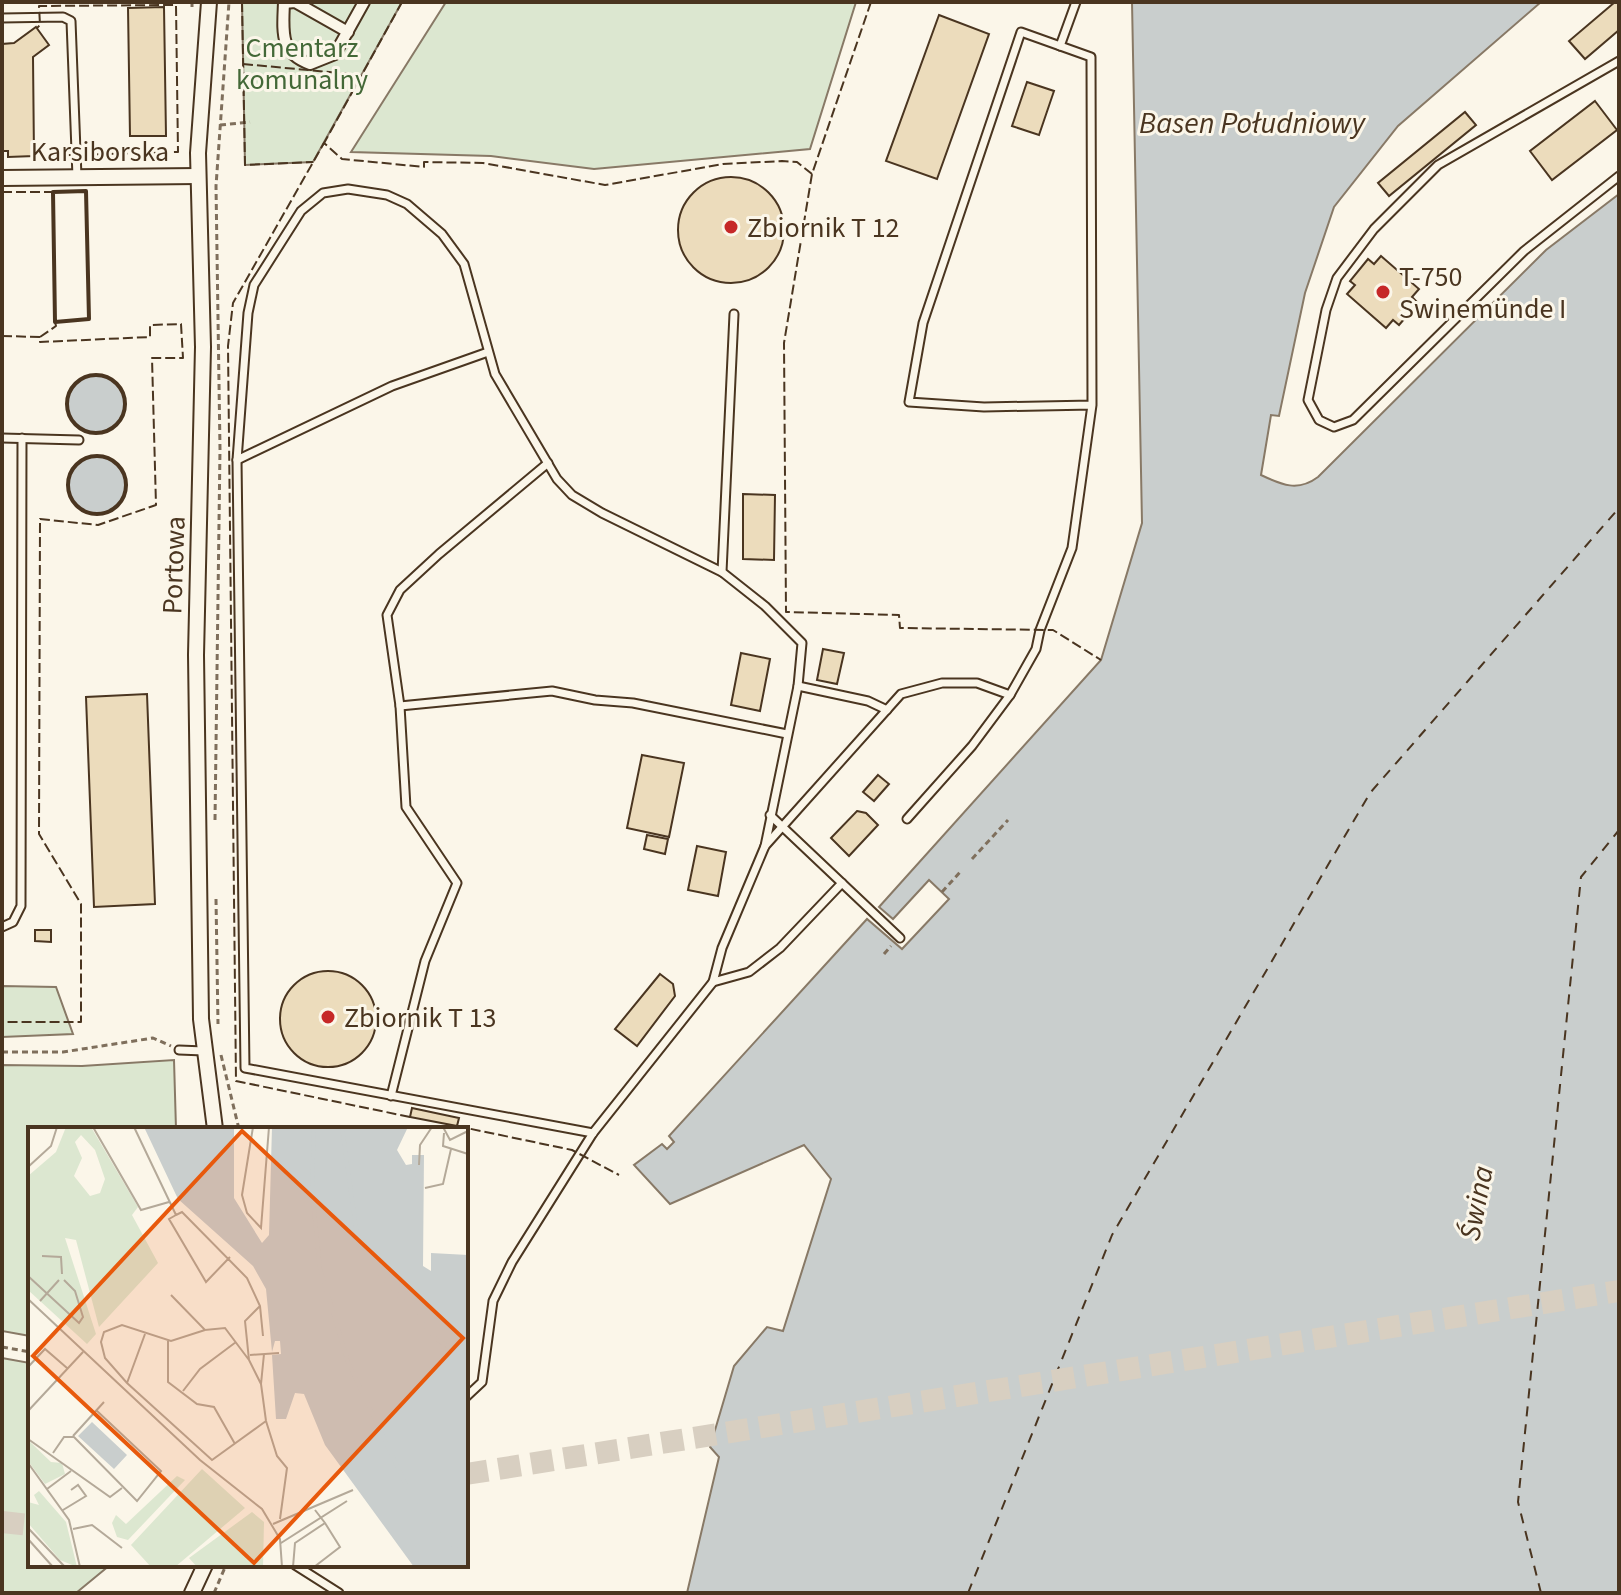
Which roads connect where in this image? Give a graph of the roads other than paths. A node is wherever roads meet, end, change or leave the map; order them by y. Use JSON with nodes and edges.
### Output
{"nodes":[{"id":1,"x":209,"y":2,"type":"edge"},
{"id":2,"x":284,"y":2,"type":"edge"},
{"id":3,"x":364,"y":2,"type":"edge"},
{"id":4,"x":1076,"y":2,"type":"edge"},
{"id":5,"x":2,"y":18,"type":"edge"},
{"id":6,"x":348,"y":32,"type":"junction"},
{"id":7,"x":1060,"y":46,"type":"junction"},
{"id":8,"x":1619,"y":61,"type":"edge"},
{"id":9,"x":198,"y":176,"type":"junction"},
{"id":10,"x":1619,"y":176,"type":"edge"},
{"id":11,"x":77,"y":177,"type":"junction"},
{"id":12,"x":2,"y":178,"type":"edge"},
{"id":13,"x":734,"y":314,"type":"dead end"},
{"id":14,"x":488,"y":352,"type":"junction"},
{"id":15,"x":1092,"y":405,"type":"junction"},
{"id":16,"x":2,"y":438,"type":"edge"},
{"id":17,"x":22,"y":438,"type":"junction"},
{"id":18,"x":79,"y":440,"type":"dead end"},
{"id":19,"x":237,"y":460,"type":"junction"},
{"id":20,"x":548,"y":463,"type":"junction"},
{"id":21,"x":722,"y":572,"type":"junction"},
{"id":22,"x":798,"y":686,"type":"junction"},
{"id":23,"x":1010,"y":695,"type":"junction"},
{"id":24,"x":400,"y":706,"type":"junction"},
{"id":25,"x":887,"y":710,"type":"junction"},
{"id":26,"x":787,"y":734,"type":"junction"},
{"id":27,"x":770,"y":815,"type":"junction"},
{"id":28,"x":907,"y":819,"type":"dead end"},
{"id":29,"x":783,"y":828,"type":"junction"},
{"id":30,"x":765,"y":846,"type":"junction"},
{"id":31,"x":842,"y":883,"type":"junction"},
{"id":32,"x":2,"y":927,"type":"edge"},
{"id":33,"x":897,"y":940,"type":"road end"},
{"id":34,"x":713,"y":982,"type":"junction"},
{"id":35,"x":179,"y":1050,"type":"road end"},
{"id":36,"x":204,"y":1051,"type":"junction"},
{"id":37,"x":391,"y":1096,"type":"junction"},
{"id":38,"x":215,"y":1127,"type":"edge"},
{"id":39,"x":593,"y":1133,"type":"junction"},
{"id":40,"x":468,"y":1395,"type":"edge"},
{"id":41,"x":204,"y":1567,"type":"edge"},
{"id":42,"x":298,"y":1567,"type":"edge"},
{"id":43,"x":192,"y":1593,"type":"edge"},
{"id":44,"x":339,"y":1593,"type":"edge"}],
"edges":[{"from":1,"to":9,"type":"street","name":"Portowa"},
{"from":2,"to":6,"type":"street"},
{"from":2,"to":6,"type":"street"},
{"from":3,"to":6,"type":"street"},
{"from":4,"to":7,"type":"lane"},
{"from":5,"to":11,"type":"lane"},
{"from":7,"to":15,"type":"lane"},
{"from":7,"to":15,"type":"lane"},
{"from":8,"to":10,"type":"lane"},
{"from":9,"to":11,"type":"street","name":"Karsiborska"},
{"from":9,"to":36,"type":"street","name":"Portowa"},
{"from":11,"to":12,"type":"street","name":"Karsiborska"},
{"from":13,"to":21,"type":"lane"},
{"from":14,"to":19,"type":"lane"},
{"from":14,"to":19,"type":"lane"},
{"from":14,"to":20,"type":"lane"},
{"from":15,"to":23,"type":"lane"},
{"from":16,"to":17,"type":"lane"},
{"from":17,"to":18,"type":"lane"},
{"from":17,"to":32,"type":"lane"},
{"from":19,"to":37,"type":"lane"},
{"from":20,"to":21,"type":"lane"},
{"from":20,"to":24,"type":"lane"},
{"from":21,"to":22,"type":"lane"},
{"from":22,"to":25,"type":"lane"},
{"from":22,"to":26,"type":"lane"},
{"from":23,"to":25,"type":"lane"},
{"from":23,"to":28,"type":"lane"},
{"from":24,"to":26,"type":"lane"},
{"from":24,"to":37,"type":"lane"},
{"from":25,"to":29,"type":"lane"},
{"from":26,"to":27,"type":"lane"},
{"from":27,"to":29,"type":"lane"},
{"from":27,"to":30,"type":"lane"},
{"from":29,"to":30,"type":"lane"},
{"from":29,"to":31,"type":"lane"},
{"from":30,"to":34,"type":"lane"},
{"from":31,"to":33,"type":"lane"},
{"from":31,"to":34,"type":"lane"},
{"from":34,"to":39,"type":"lane"},
{"from":35,"to":36,"type":"lane"},
{"from":36,"to":38,"type":"street","name":"Portowa"},
{"from":37,"to":39,"type":"lane"},
{"from":39,"to":40,"type":"lane"},
{"from":41,"to":43,"type":"street"},
{"from":42,"to":44,"type":"lane"}]}
